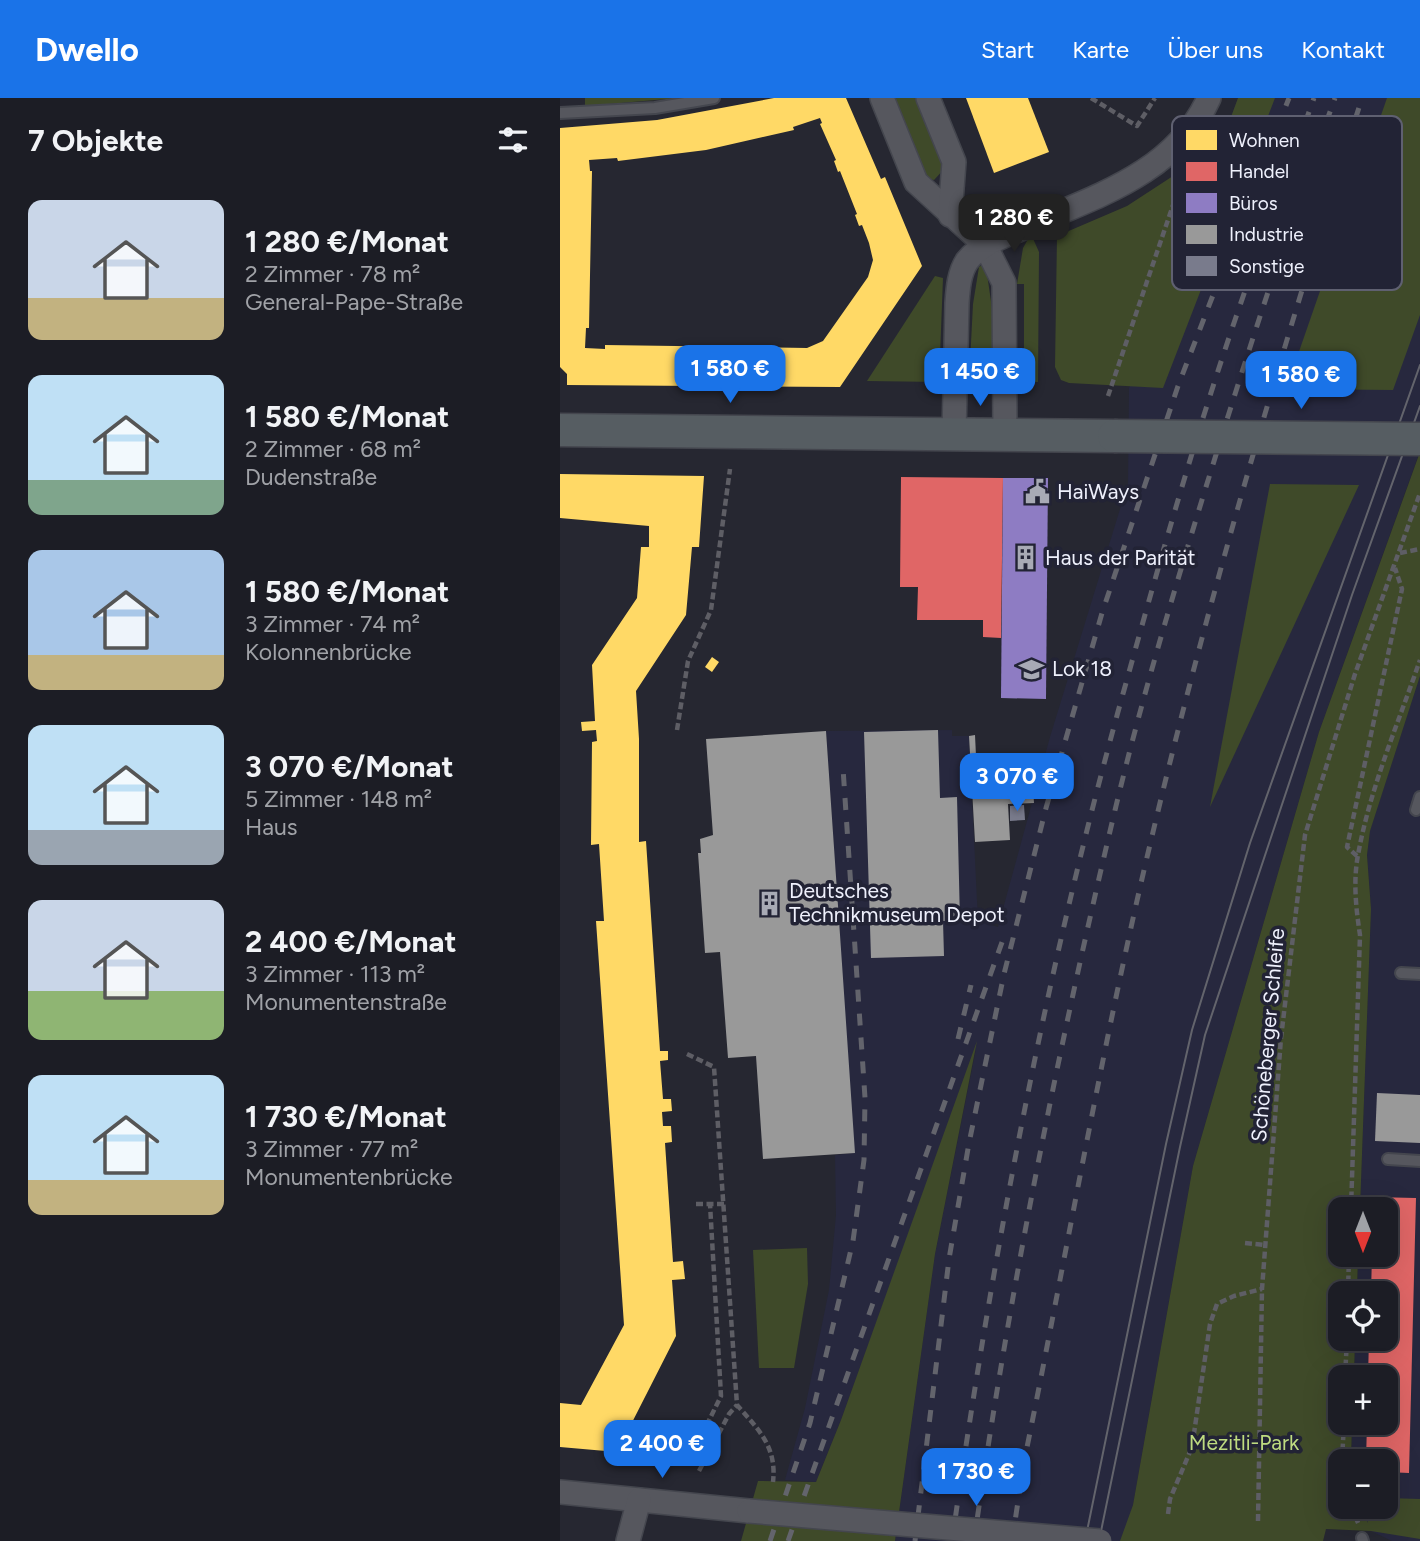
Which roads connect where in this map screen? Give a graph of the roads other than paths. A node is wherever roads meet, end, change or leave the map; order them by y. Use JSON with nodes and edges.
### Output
{"nodes":[{"id":1,"x":714,"y":98,"type":"edge"},
{"id":2,"x":882,"y":98,"type":"edge"},
{"id":3,"x":928,"y":98,"type":"edge"},
{"id":4,"x":1209,"y":98,"type":"edge"},
{"id":5,"x":560,"y":113,"type":"edge"},
{"id":6,"x":1198,"y":116,"type":"edge"},
{"id":7,"x":1172,"y":149,"type":"edge"},
{"id":8,"x":950,"y":215,"type":"junction"},
{"id":9,"x":985,"y":244,"type":"junction"},
{"id":10,"x":560,"y":430,"type":"edge"},
{"id":11,"x":954,"y":434,"type":"junction"},
{"id":12,"x":1005,"y":435,"type":"junction"},
{"id":13,"x":1420,"y":439,"type":"edge"},
{"id":14,"x":1420,"y":797,"type":"edge"},
{"id":15,"x":1416,"y":810,"type":"dead end"},
{"id":16,"x":1401,"y":973,"type":"dead end"},
{"id":17,"x":1420,"y":974,"type":"edge"},
{"id":18,"x":1388,"y":1159,"type":"dead end"},
{"id":19,"x":1420,"y":1161,"type":"edge"},
{"id":20,"x":560,"y":1492,"type":"edge"},
{"id":21,"x":639,"y":1500,"type":"junction"},
{"id":22,"x":628,"y":1541,"type":"edge"},
{"id":23,"x":1100,"y":1541,"type":"edge"}],
"edges":[{"from":1,"to":5,"type":"lane"},
{"from":2,"to":8,"type":"street"},
{"from":3,"to":8,"type":"street"},
{"from":4,"to":6,"type":"street"},
{"from":7,"to":9,"type":"street"},
{"from":8,"to":9,"type":"street"},
{"from":9,"to":11,"type":"street"},
{"from":9,"to":12,"type":"street"},
{"from":10,"to":11,"type":"main road"},
{"from":11,"to":12,"type":"main road"},
{"from":12,"to":13,"type":"main road","bridge":true},
{"from":14,"to":15,"type":"lane"},
{"from":16,"to":17,"type":"lane"},
{"from":18,"to":19,"type":"lane"},
{"from":20,"to":21,"type":"street"},
{"from":21,"to":22,"type":"street"},
{"from":21,"to":23,"type":"street","bridge":true}]}
